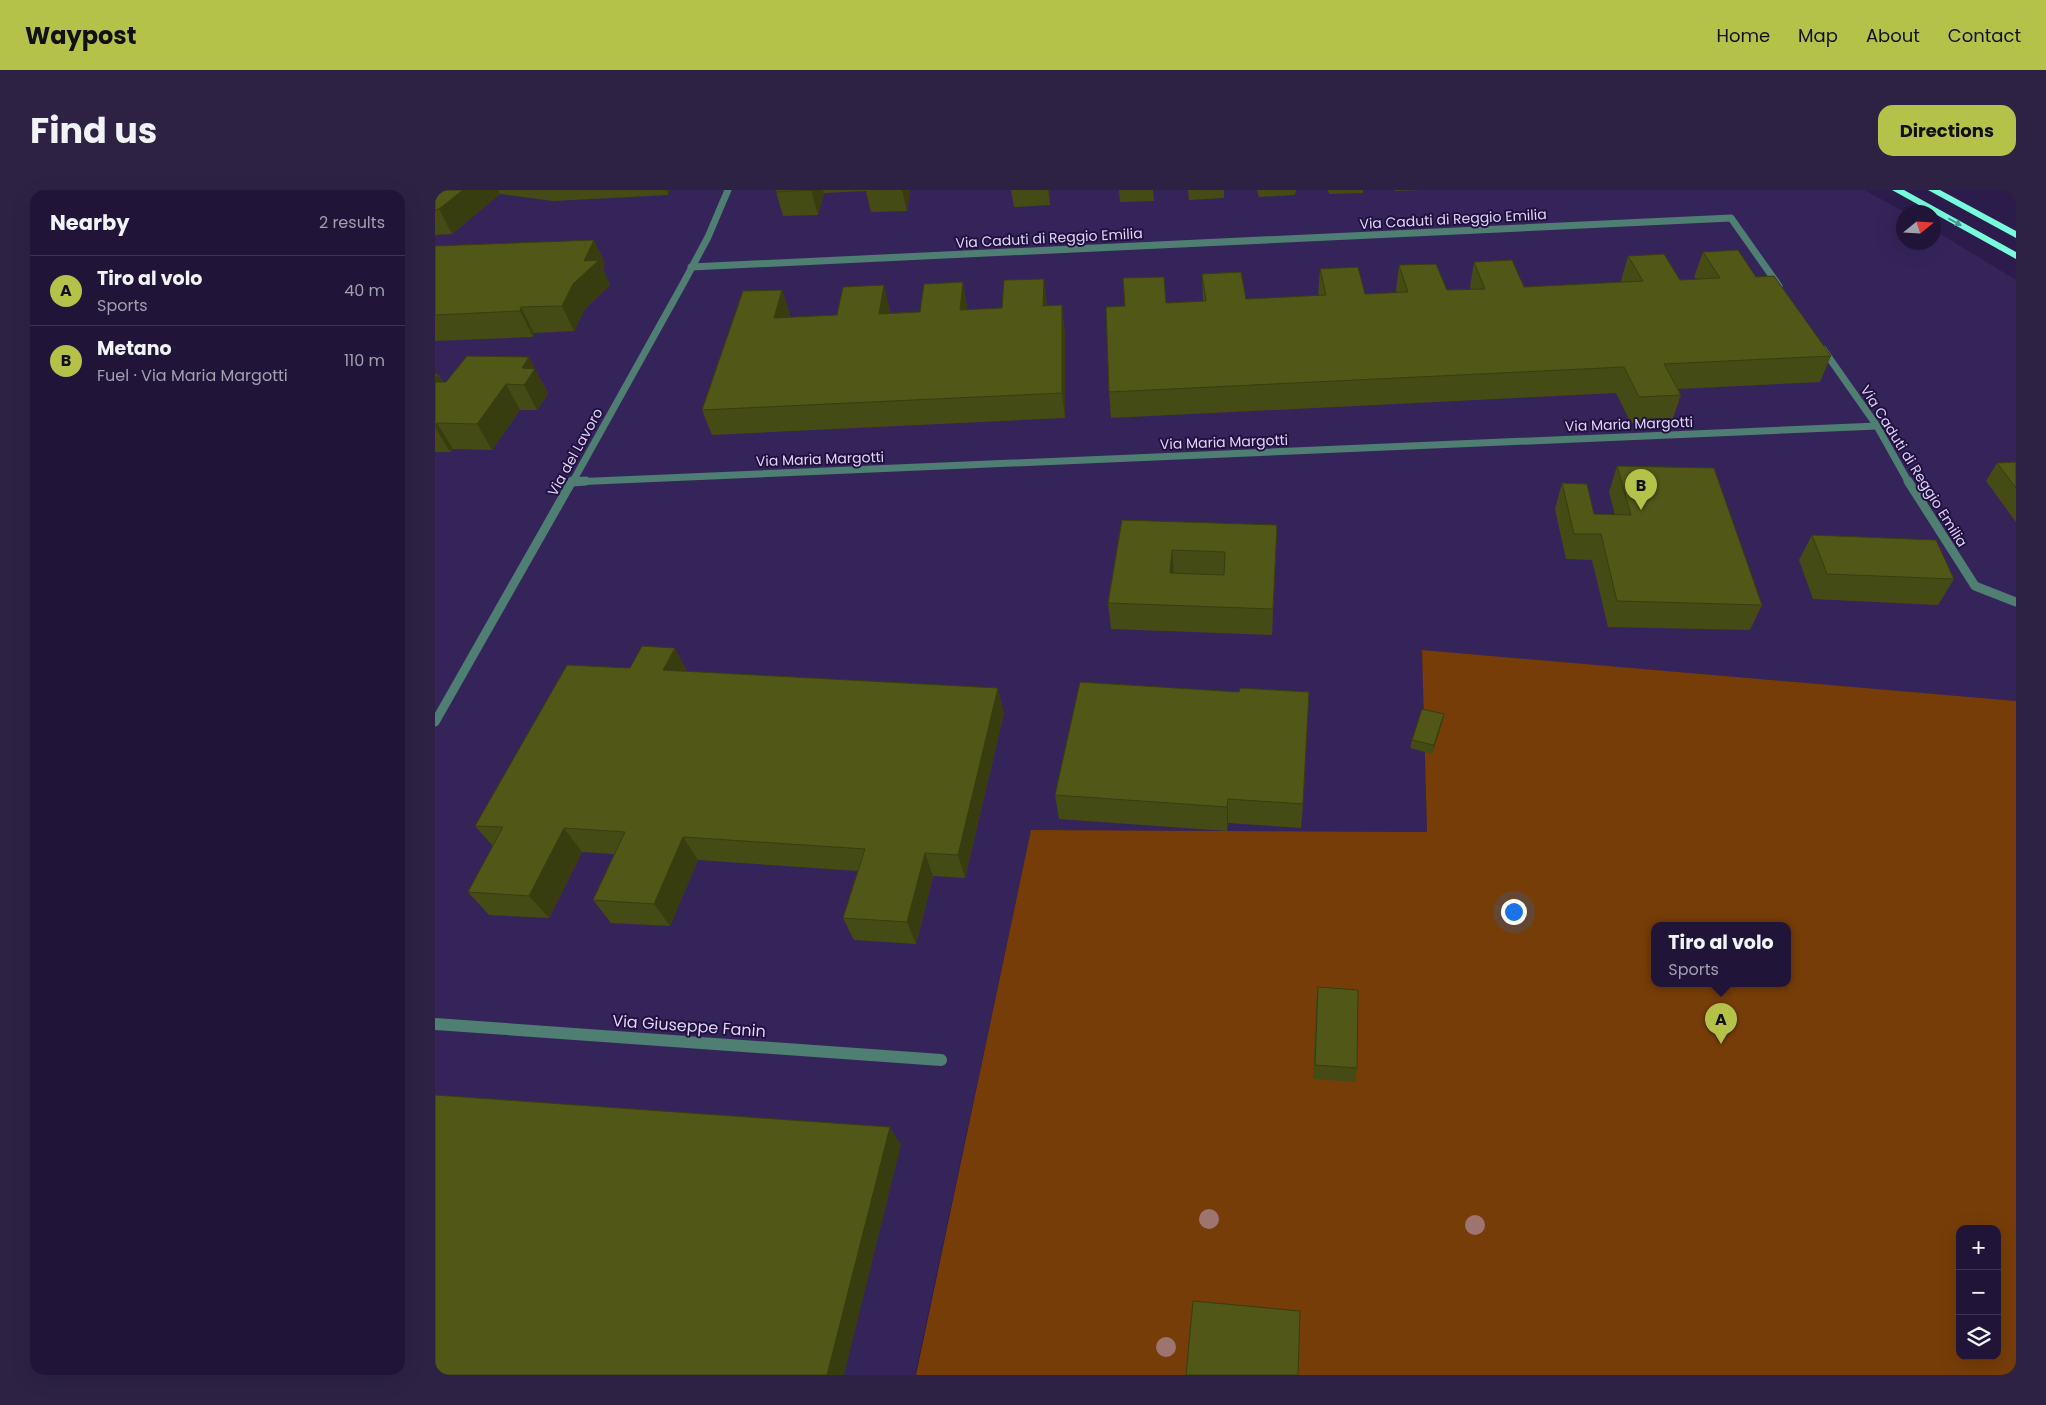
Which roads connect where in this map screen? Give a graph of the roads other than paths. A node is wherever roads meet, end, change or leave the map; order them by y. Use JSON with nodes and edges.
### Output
{"nodes":[{"id":1,"x":729,"y":190,"type":"edge"},
{"id":2,"x":1897,"y":190,"type":"edge"},
{"id":3,"x":1933,"y":190,"type":"edge"},
{"id":4,"x":2016,"y":235,"type":"edge"},
{"id":5,"x":2016,"y":256,"type":"edge"},
{"id":6,"x":691,"y":267,"type":"junction"},
{"id":7,"x":1782,"y":290,"type":"edge"},
{"id":8,"x":1821,"y":346,"type":"edge"},
{"id":9,"x":1877,"y":426,"type":"junction"},
{"id":10,"x":572,"y":482,"type":"junction"},
{"id":11,"x":2016,"y":602,"type":"edge"},
{"id":12,"x":435,"y":722,"type":"edge"},
{"id":13,"x":435,"y":1024,"type":"edge"},
{"id":14,"x":941,"y":1060,"type":"dead end"}],
"edges":[{"from":1,"to":6,"type":"street","name":"Via del Lavoro"},
{"from":2,"to":5,"type":"highway","one_way":true},
{"from":3,"to":4,"type":"highway"},
{"from":6,"to":7,"type":"street","name":"Via Caduti di Reggio Emilia"},
{"from":6,"to":10,"type":"street","name":"Via del Lavoro"},
{"from":8,"to":9,"type":"street","name":"Via Caduti di Reggio Emilia"},
{"from":9,"to":10,"type":"street","name":"Via Maria Margotti"},
{"from":9,"to":11,"type":"street","name":"Via Caduti di Reggio Emilia"},
{"from":10,"to":12,"type":"street","name":"Via del Lavoro"},
{"from":13,"to":14,"type":"street","name":"Via Giuseppe Fanin"}]}
